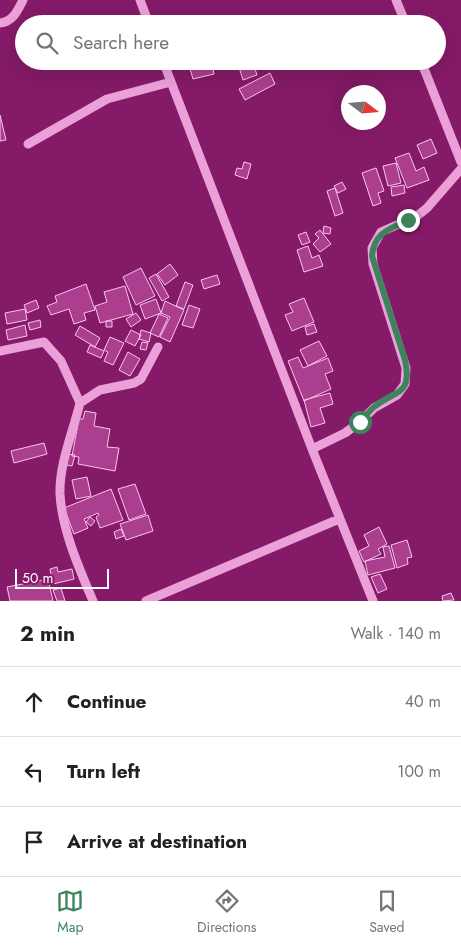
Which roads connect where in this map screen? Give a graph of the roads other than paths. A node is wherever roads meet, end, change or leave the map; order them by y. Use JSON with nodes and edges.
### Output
{"nodes":[{"id":1,"x":23,"y":0,"type":"edge"},
{"id":2,"x":140,"y":0,"type":"edge"},
{"id":3,"x":396,"y":0,"type":"edge"},
{"id":4,"x":146,"y":15,"type":"edge"},
{"id":5,"x":402,"y":15,"type":"edge"},
{"id":6,"x":0,"y":23,"type":"edge"},
{"id":7,"x":166,"y":70,"type":"edge"},
{"id":8,"x":425,"y":70,"type":"edge"},
{"id":9,"x":171,"y":82,"type":"junction"},
{"id":10,"x":28,"y":144,"type":"dead end"},
{"id":11,"x":461,"y":162,"type":"edge"},
{"id":12,"x":461,"y":169,"type":"edge"},
{"id":13,"x":158,"y":347,"type":"dead end"},
{"id":14,"x":0,"y":351,"type":"edge"},
{"id":15,"x":80,"y":403,"type":"junction"},
{"id":16,"x":312,"y":449,"type":"junction"},
{"id":17,"x":339,"y":519,"type":"junction"},
{"id":18,"x":93,"y":601,"type":"edge"},
{"id":19,"x":146,"y":601,"type":"edge"},
{"id":20,"x":373,"y":601,"type":"edge"}],
"edges":[{"from":1,"to":6,"type":"street"},
{"from":2,"to":4,"type":"street"},
{"from":3,"to":5,"type":"street"},
{"from":7,"to":9,"type":"street"},
{"from":8,"to":11,"type":"street"},
{"from":9,"to":10,"type":"street"},
{"from":9,"to":16,"type":"street"},
{"from":12,"to":16,"type":"street"},
{"from":13,"to":15,"type":"street"},
{"from":14,"to":15,"type":"street"},
{"from":15,"to":18,"type":"street"},
{"from":16,"to":17,"type":"street"},
{"from":17,"to":19,"type":"street"},
{"from":17,"to":20,"type":"street"}]}
